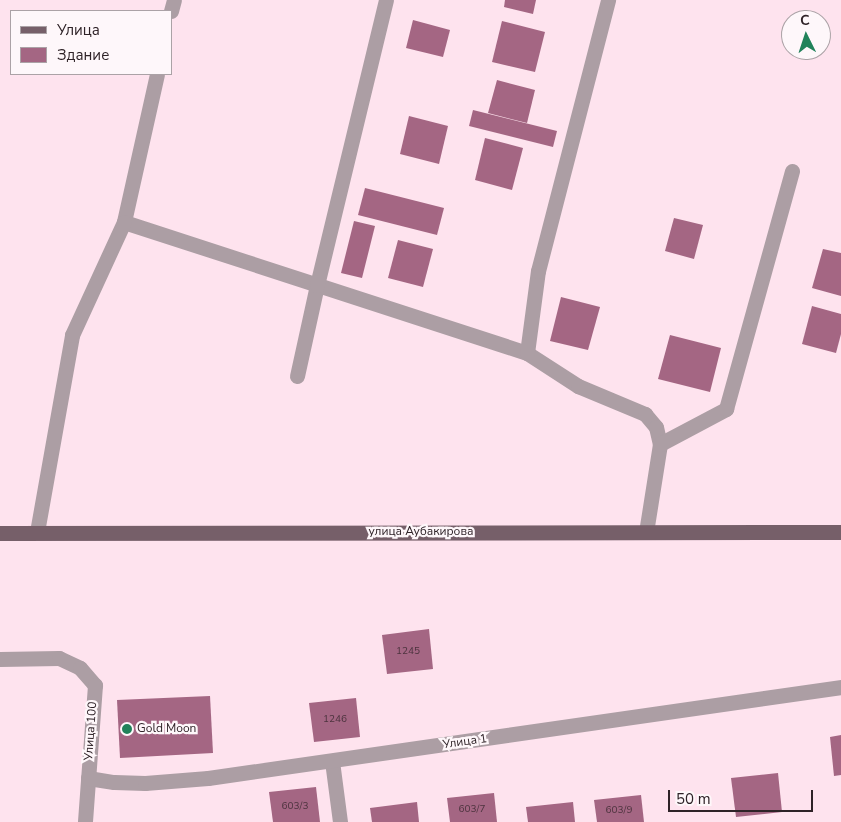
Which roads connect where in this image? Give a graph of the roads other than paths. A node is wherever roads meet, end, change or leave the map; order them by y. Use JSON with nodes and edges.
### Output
{"nodes":[{"id":1,"x":386,"y":0,"type":"edge"},
{"id":2,"x":608,"y":0,"type":"edge"},
{"id":3,"x":157,"y":75,"type":"edge"},
{"id":4,"x":792,"y":171,"type":"dead end"},
{"id":5,"x":124,"y":222,"type":"junction"},
{"id":6,"x":316,"y":284,"type":"junction"},
{"id":7,"x":527,"y":353,"type":"junction"},
{"id":8,"x":297,"y":376,"type":"dead end"},
{"id":9,"x":660,"y":444,"type":"junction"},
{"id":10,"x":37,"y":532,"type":"junction"},
{"id":11,"x":646,"y":532,"type":"junction"},
{"id":12,"x":841,"y":532,"type":"edge"},
{"id":13,"x":0,"y":533,"type":"edge"},
{"id":14,"x":0,"y":659,"type":"edge"},
{"id":15,"x":841,"y":687,"type":"edge"},
{"id":16,"x":332,"y":761,"type":"junction"},
{"id":17,"x":88,"y":778,"type":"junction"},
{"id":18,"x":85,"y":822,"type":"edge"},
{"id":19,"x":340,"y":822,"type":"edge"}],
"edges":[{"from":1,"to":6,"type":"street"},
{"from":2,"to":7,"type":"street"},
{"from":3,"to":5,"type":"street"},
{"from":4,"to":9,"type":"street"},
{"from":5,"to":6,"type":"street"},
{"from":5,"to":10,"type":"street"},
{"from":6,"to":7,"type":"street"},
{"from":6,"to":8,"type":"street"},
{"from":7,"to":9,"type":"street"},
{"from":9,"to":11,"type":"street"},
{"from":10,"to":11,"type":"main road","name":"улица Аубакирова"},
{"from":10,"to":13,"type":"main road","name":"улица Аубакирова"},
{"from":11,"to":12,"type":"main road","name":"улица Аубакирова"},
{"from":14,"to":17,"type":"street","name":"Улица 100"},
{"from":15,"to":16,"type":"street","name":"Улица 1"},
{"from":16,"to":17,"type":"street","name":"Улица 1"},
{"from":16,"to":19,"type":"street"},
{"from":17,"to":18,"type":"street","name":"Улица 100"}]}
